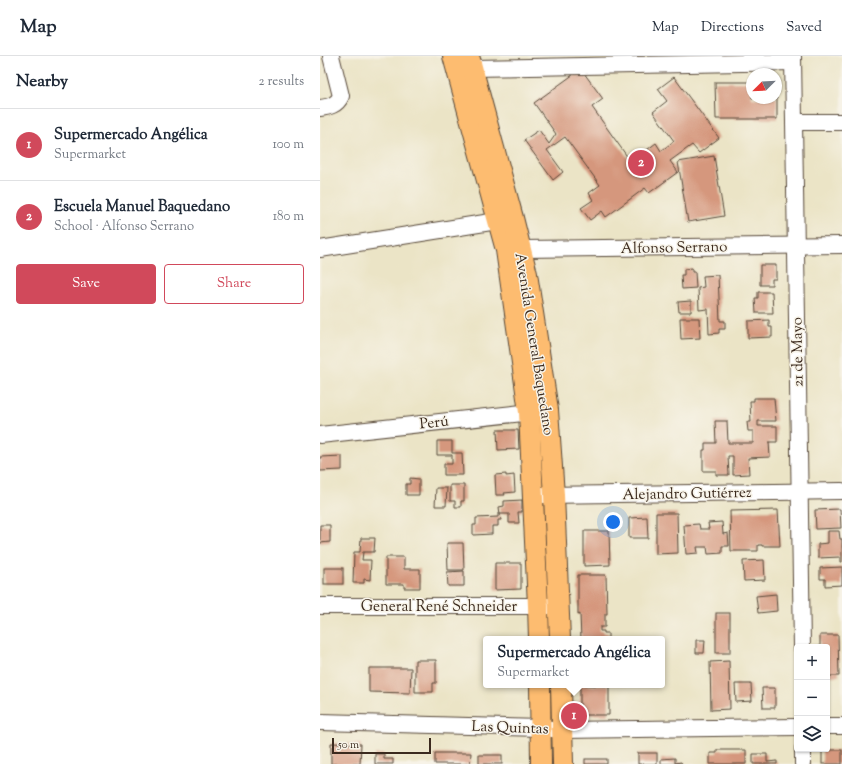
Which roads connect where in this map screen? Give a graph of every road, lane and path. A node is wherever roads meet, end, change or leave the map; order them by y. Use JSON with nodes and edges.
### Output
{"nodes":[{"id":1,"x":331,"y":56,"type":"edge"},
{"id":2,"x":454,"y":56,"type":"edge"},
{"id":3,"x":793,"y":59,"type":"edge"},
{"id":4,"x":471,"y":62,"type":"edge"},
{"id":5,"x":320,"y":108,"type":"edge"},
{"id":6,"x":794,"y":122,"type":"junction"},
{"id":7,"x":842,"y":122,"type":"edge"},
{"id":8,"x":505,"y":220,"type":"junction"},
{"id":9,"x":842,"y":245,"type":"edge"},
{"id":10,"x":796,"y":246,"type":"junction"},
{"id":11,"x":320,"y":249,"type":"edge"},
{"id":12,"x":513,"y":249,"type":"junction"},
{"id":13,"x":548,"y":410,"type":"junction"},
{"id":14,"x":529,"y":412,"type":"junction"},
{"id":15,"x":320,"y":435,"type":"edge"},
{"id":16,"x":842,"y":491,"type":"edge"},
{"id":17,"x":799,"y":492,"type":"junction"},
{"id":18,"x":554,"y":494,"type":"junction"},
{"id":19,"x":533,"y":495,"type":"junction"},
{"id":20,"x":320,"y":606,"type":"edge"},
{"id":21,"x":538,"y":606,"type":"junction"},
{"id":22,"x":558,"y":606,"type":"junction"},
{"id":23,"x":539,"y":636,"type":"edge"},
{"id":24,"x":560,"y":636,"type":"edge"},
{"id":25,"x":802,"y":644,"type":"edge"},
{"id":26,"x":540,"y":688,"type":"edge"},
{"id":27,"x":561,"y":688,"type":"edge"},
{"id":28,"x":320,"y":722,"type":"edge"},
{"id":29,"x":830,"y":726,"type":"edge"},
{"id":30,"x":842,"y":726,"type":"edge"},
{"id":31,"x":794,"y":727,"type":"edge"},
{"id":32,"x":541,"y":728,"type":"junction"},
{"id":33,"x":562,"y":730,"type":"junction"},
{"id":34,"x":803,"y":752,"type":"edge"},
{"id":35,"x":541,"y":764,"type":"edge"},
{"id":36,"x":563,"y":764,"type":"edge"},
{"id":37,"x":803,"y":764,"type":"edge"}],
"edges":[{"from":1,"to":5,"type":"street"},
{"from":2,"to":8,"type":"main road","name":"Avenida General Baquedano"},
{"from":3,"to":4,"type":"street"},
{"from":3,"to":6,"type":"street","name":"21 de Mayo"},
{"from":4,"to":8,"type":"main road","name":"Avenida General Baquedano"},
{"from":6,"to":7,"type":"street"},
{"from":6,"to":10,"type":"street","name":"21 de Mayo"},
{"from":8,"to":11,"type":"street"},
{"from":8,"to":12,"type":"main road","name":"Avenida General Baquedano"},
{"from":9,"to":10,"type":"street","name":"Alfonso Serrano"},
{"from":10,"to":12,"type":"street","name":"Alfonso Serrano"},
{"from":10,"to":17,"type":"street","name":"21 de Mayo"},
{"from":12,"to":13,"type":"main road","name":"Avenida General Baquedano"},
{"from":12,"to":14,"type":"main road","name":"Avenida General Baquedano"},
{"from":13,"to":14,"type":"street","name":"Perú"},
{"from":13,"to":18,"type":"main road","name":"Avenida General Baquedano"},
{"from":14,"to":15,"type":"street","name":"Perú"},
{"from":14,"to":19,"type":"main road","name":"Avenida General Baquedano"},
{"from":16,"to":17,"type":"street","name":"Alejandro Gutiérrez"},
{"from":17,"to":18,"type":"street","name":"Alejandro Gutiérrez"},
{"from":17,"to":25,"type":"street","name":"21 de Mayo"},
{"from":18,"to":19,"type":"street","name":"Alejandro Gutiérrez"},
{"from":18,"to":22,"type":"main road","name":"Avenida General Baquedano"},
{"from":19,"to":21,"type":"main road","name":"Avenida General Baquedano"},
{"from":20,"to":21,"type":"street","name":"General René Schneider"},
{"from":21,"to":22,"type":"street","name":"General René Schneider"},
{"from":21,"to":23,"type":"main road","name":"Avenida General Baquedano"},
{"from":22,"to":24,"type":"main road","name":"Avenida General Baquedano"},
{"from":26,"to":32,"type":"main road"},
{"from":27,"to":33,"type":"main road"},
{"from":28,"to":32,"type":"street","name":"Las Quintas"},
{"from":29,"to":30,"type":"street"},
{"from":31,"to":33,"type":"street","name":"Las Quintas"},
{"from":32,"to":33,"type":"street","name":"Las Quintas"},
{"from":32,"to":35,"type":"main road"},
{"from":33,"to":36,"type":"main road"},
{"from":34,"to":37,"type":"street"}]}
